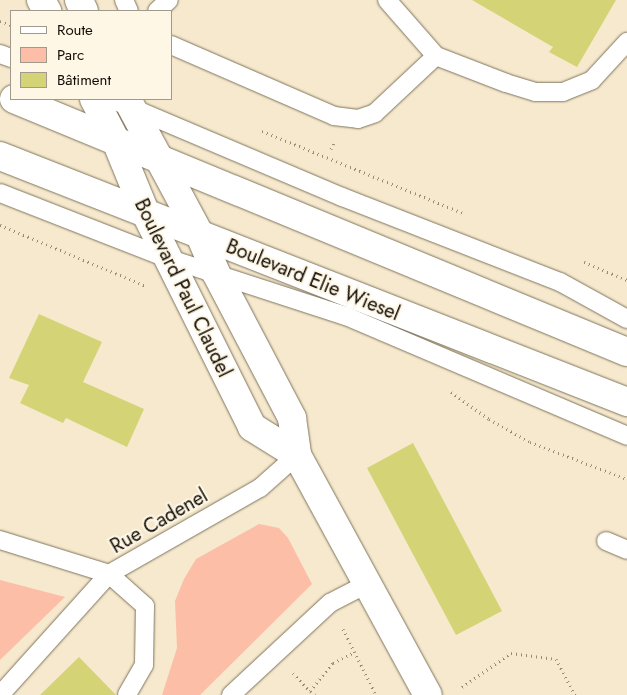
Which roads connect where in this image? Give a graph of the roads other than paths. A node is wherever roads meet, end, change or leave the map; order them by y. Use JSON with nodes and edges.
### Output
{"nodes":[{"id":1,"x":169,"y":0,"type":"edge"},
{"id":2,"x":387,"y":0,"type":"edge"},
{"id":3,"x":158,"y":10,"type":"edge"},
{"id":4,"x":627,"y":42,"type":"edge"},
{"id":5,"x":172,"y":45,"type":"edge"},
{"id":6,"x":436,"y":56,"type":"junction"},
{"id":7,"x":17,"y":100,"type":"edge"},
{"id":8,"x":95,"y":100,"type":"edge"},
{"id":9,"x":123,"y":101,"type":"edge"},
{"id":10,"x":116,"y":141,"type":"junction"},
{"id":11,"x":0,"y":156,"type":"edge"},
{"id":12,"x":158,"y":159,"type":"junction"},
{"id":13,"x":0,"y":193,"type":"edge"},
{"id":14,"x":146,"y":214,"type":"junction"},
{"id":15,"x":200,"y":235,"type":"junction"},
{"id":16,"x":167,"y":258,"type":"junction"},
{"id":17,"x":216,"y":273,"type":"junction"},
{"id":18,"x":627,"y":319,"type":"edge"},
{"id":19,"x":627,"y":352,"type":"edge"},
{"id":20,"x":627,"y":402,"type":"edge"},
{"id":21,"x":627,"y":436,"type":"edge"},
{"id":22,"x":297,"y":455,"type":"junction"},
{"id":23,"x":0,"y":540,"type":"edge"},
{"id":24,"x":606,"y":541,"type":"dead end"},
{"id":25,"x":627,"y":550,"type":"edge"},
{"id":26,"x":109,"y":574,"type":"junction"},
{"id":27,"x":367,"y":584,"type":"junction"},
{"id":28,"x":0,"y":695,"type":"edge"},
{"id":29,"x":127,"y":695,"type":"edge"},
{"id":30,"x":232,"y":695,"type":"edge"},
{"id":31,"x":428,"y":695,"type":"edge"}],
"edges":[{"from":1,"to":3,"type":"lane"},
{"from":2,"to":6,"type":"lane"},
{"from":4,"to":6,"type":"lane"},
{"from":5,"to":6,"type":"lane"},
{"from":7,"to":10,"type":"street"},
{"from":8,"to":10,"type":"street","name":"Boulevard Paul Claudel"},
{"from":9,"to":12,"type":"street","name":"Boulevard Paul Claudel"},
{"from":9,"to":18,"type":"lane"},
{"from":10,"to":12,"type":"street"},
{"from":10,"to":14,"type":"street","name":"Boulevard Paul Claudel"},
{"from":11,"to":14,"type":"street","name":"Boulevard Elie Wiesel"},
{"from":12,"to":15,"type":"street","name":"Boulevard Paul Claudel"},
{"from":12,"to":19,"type":"street"},
{"from":13,"to":16,"type":"lane"},
{"from":14,"to":15,"type":"street","name":"Boulevard Elie Wiesel"},
{"from":14,"to":16,"type":"street","name":"Boulevard Paul Claudel"},
{"from":15,"to":17,"type":"street","name":"Boulevard Paul Claudel"},
{"from":15,"to":20,"type":"street","name":"Boulevard Elie Wiesel"},
{"from":16,"to":17,"type":"lane"},
{"from":16,"to":22,"type":"street","name":"Boulevard Paul Claudel"},
{"from":17,"to":21,"type":"lane"},
{"from":17,"to":22,"type":"street","name":"Boulevard Paul Claudel"},
{"from":22,"to":26,"type":"lane","name":"Rue Cadenel"},
{"from":22,"to":27,"type":"street","name":"Boulevard Paul Claudel"},
{"from":23,"to":26,"type":"lane","name":"Rue Cadenel"},
{"from":24,"to":25,"type":"lane"},
{"from":26,"to":28,"type":"lane"},
{"from":26,"to":29,"type":"lane"},
{"from":27,"to":30,"type":"lane"},
{"from":27,"to":31,"type":"street","name":"Boulevard Paul Claudel"}]}
